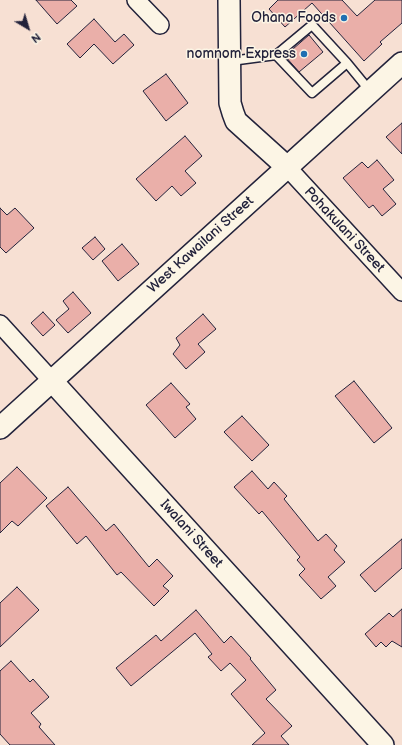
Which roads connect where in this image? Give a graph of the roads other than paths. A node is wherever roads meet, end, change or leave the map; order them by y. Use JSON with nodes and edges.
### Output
{"nodes":[{"id":1,"x":136,"y":0,"type":"edge"},
{"id":2,"x":229,"y":0,"type":"edge"},
{"id":3,"x":160,"y":25,"type":"dead end"},
{"id":4,"x":276,"y":55,"type":"junction"},
{"id":5,"x":230,"y":61,"type":"junction"},
{"id":6,"x":347,"y":63,"type":"junction"},
{"id":7,"x":402,"y":63,"type":"edge"},
{"id":8,"x":371,"y":91,"type":"junction"},
{"id":9,"x":286,"y":167,"type":"junction"},
{"id":10,"x":402,"y":292,"type":"edge"},
{"id":11,"x":0,"y":324,"type":"edge"},
{"id":12,"x":52,"y":381,"type":"junction"},
{"id":13,"x":0,"y":428,"type":"edge"},
{"id":14,"x":383,"y":745,"type":"edge"}],
"edges":[{"from":1,"to":3,"type":"street"},
{"from":2,"to":5,"type":"street"},
{"from":4,"to":5,"type":"lane"},
{"from":4,"to":6,"type":"lane"},
{"from":4,"to":6,"type":"lane"},
{"from":5,"to":9,"type":"street"},
{"from":6,"to":8,"type":"lane"},
{"from":7,"to":8,"type":"street","name":"West Kawailani Street"},
{"from":8,"to":9,"type":"street","name":"West Kawailani Street"},
{"from":9,"to":10,"type":"street","name":"Pohakulani Street"},
{"from":9,"to":12,"type":"street","name":"West Kawailani Street"},
{"from":11,"to":12,"type":"street","name":"Iwalani Street"},
{"from":12,"to":13,"type":"street","name":"West Kawailani Street"},
{"from":12,"to":14,"type":"street","name":"Iwalani Street"}]}
